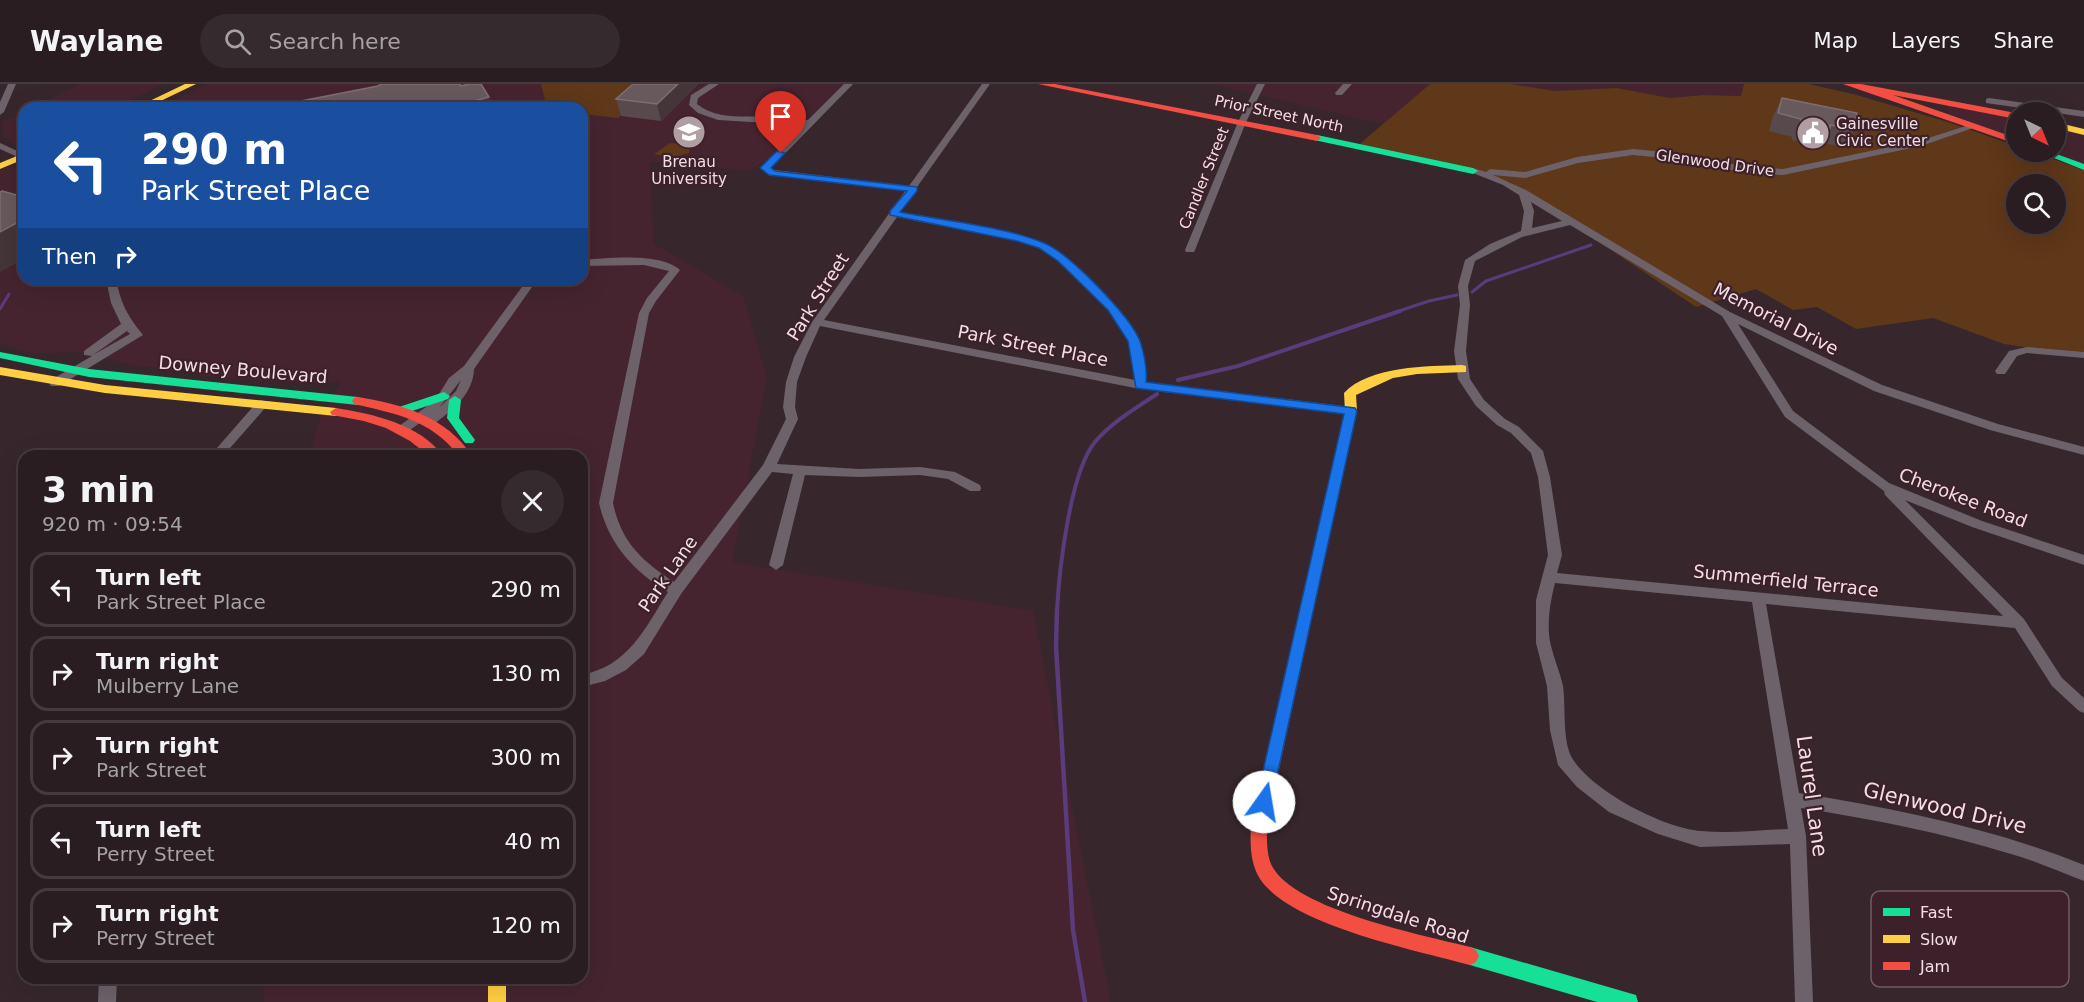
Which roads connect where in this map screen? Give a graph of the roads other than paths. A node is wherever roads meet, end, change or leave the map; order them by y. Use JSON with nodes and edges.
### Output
{"nodes":[{"id":1,"x":12,"y":84,"type":"edge"},
{"id":2,"x":170,"y":84,"type":"edge"},
{"id":3,"x":185,"y":84,"type":"edge"},
{"id":4,"x":192,"y":84,"type":"edge"},
{"id":5,"x":715,"y":84,"type":"edge"},
{"id":6,"x":849,"y":84,"type":"edge"},
{"id":7,"x":986,"y":84,"type":"edge"},
{"id":8,"x":1042,"y":84,"type":"edge"},
{"id":9,"x":1261,"y":84,"type":"edge"},
{"id":10,"x":1348,"y":84,"type":"edge"},
{"id":11,"x":1851,"y":84,"type":"edge"},
{"id":12,"x":1339,"y":93,"type":"dead end"},
{"id":13,"x":1989,"y":101,"type":"dead end"},
{"id":14,"x":135,"y":102,"type":"edge"},
{"id":15,"x":150,"y":102,"type":"edge"},
{"id":16,"x":152,"y":102,"type":"edge"},
{"id":17,"x":0,"y":112,"type":"edge"},
{"id":18,"x":2006,"y":114,"type":"edge"},
{"id":19,"x":2084,"y":114,"type":"edge"},
{"id":20,"x":1242,"y":122,"type":"junction"},
{"id":21,"x":812,"y":123,"type":"junction"},
{"id":22,"x":1975,"y":126,"type":"junction"},
{"id":23,"x":2066,"y":128,"type":"edge"},
{"id":24,"x":2084,"y":132,"type":"edge"},
{"id":25,"x":2006,"y":137,"type":"edge"},
{"id":26,"x":0,"y":146,"type":"edge"},
{"id":27,"x":18,"y":153,"type":"edge"},
{"id":28,"x":18,"y":155,"type":"edge"},
{"id":29,"x":18,"y":156,"type":"edge"},
{"id":30,"x":0,"y":159,"type":"edge"},
{"id":31,"x":2066,"y":160,"type":"edge"},
{"id":32,"x":0,"y":166,"type":"edge"},
{"id":33,"x":2084,"y":167,"type":"edge"},
{"id":34,"x":1473,"y":171,"type":"junction"},
{"id":35,"x":1525,"y":175,"type":"junction"},
{"id":36,"x":914,"y":189,"type":"junction"},
{"id":37,"x":1523,"y":194,"type":"junction"},
{"id":38,"x":893,"y":213,"type":"junction"},
{"id":39,"x":1571,"y":222,"type":"junction"},
{"id":40,"x":1526,"y":232,"type":"junction"},
{"id":41,"x":1190,"y":250,"type":"dead end"},
{"id":42,"x":588,"y":263,"type":"edge"},
{"id":43,"x":112,"y":285,"type":"edge"},
{"id":44,"x":528,"y":285,"type":"edge"},
{"id":45,"x":1726,"y":314,"type":"junction"},
{"id":46,"x":817,"y":322,"type":"junction"},
{"id":47,"x":126,"y":326,"type":"junction"},
{"id":48,"x":0,"y":355,"type":"edge"},
{"id":49,"x":2084,"y":355,"type":"edge"},
{"id":50,"x":1462,"y":369,"type":"junction"},
{"id":51,"x":0,"y":371,"type":"edge"},
{"id":52,"x":74,"y":371,"type":"junction"},
{"id":53,"x":2001,"y":371,"type":"dead end"},
{"id":54,"x":55,"y":383,"type":"junction"},
{"id":55,"x":1140,"y":385,"type":"junction"},
{"id":56,"x":272,"y":391,"type":"junction"},
{"id":57,"x":304,"y":393,"type":"junction"},
{"id":58,"x":450,"y":398,"type":"junction"},
{"id":59,"x":232,"y":401,"type":"junction"},
{"id":60,"x":262,"y":404,"type":"junction"},
{"id":61,"x":403,"y":410,"type":"junction"},
{"id":62,"x":1351,"y":411,"type":"junction"},
{"id":63,"x":424,"y":421,"type":"junction"},
{"id":64,"x":407,"y":432,"type":"junction"},
{"id":65,"x":221,"y":450,"type":"edge"},
{"id":66,"x":430,"y":450,"type":"edge"},
{"id":67,"x":463,"y":450,"type":"edge"},
{"id":68,"x":468,"y":450,"type":"edge"},
{"id":69,"x":2084,"y":451,"type":"edge"},
{"id":70,"x":769,"y":467,"type":"junction"},
{"id":71,"x":800,"y":470,"type":"junction"},
{"id":72,"x":1884,"y":486,"type":"junction"},
{"id":73,"x":975,"y":488,"type":"dead end"},
{"id":74,"x":2084,"y":560,"type":"edge"},
{"id":75,"x":776,"y":565,"type":"dead end"},
{"id":76,"x":1550,"y":577,"type":"junction"},
{"id":77,"x":676,"y":590,"type":"junction"},
{"id":78,"x":1758,"y":598,"type":"junction"},
{"id":79,"x":2019,"y":623,"type":"junction"},
{"id":80,"x":588,"y":679,"type":"edge"},
{"id":81,"x":2084,"y":707,"type":"edge"},
{"id":82,"x":1793,"y":799,"type":"junction"},
{"id":83,"x":1798,"y":836,"type":"junction"},
{"id":84,"x":2084,"y":873,"type":"edge"},
{"id":85,"x":108,"y":984,"type":"edge"},
{"id":86,"x":497,"y":984,"type":"edge"},
{"id":87,"x":107,"y":1002,"type":"edge"},
{"id":88,"x":497,"y":1002,"type":"edge"},
{"id":89,"x":1629,"y":1002,"type":"edge"},
{"id":90,"x":1804,"y":1002,"type":"edge"}],
"edges":[{"from":1,"to":17,"type":"street"},
{"from":2,"to":14,"type":"main road"},
{"from":3,"to":15,"type":"main road"},
{"from":4,"to":16,"type":"main road"},
{"from":5,"to":21,"type":"street"},
{"from":6,"to":21,"type":"street"},
{"from":7,"to":36,"type":"street","name":"Park Street"},
{"from":8,"to":20,"type":"main road","name":"Prior Street North"},
{"from":9,"to":20,"type":"street","name":"Candler Street"},
{"from":10,"to":12,"type":"street"},
{"from":11,"to":18,"type":"main road"},
{"from":11,"to":22,"type":"main road"},
{"from":13,"to":19,"type":"street"},
{"from":20,"to":34,"type":"main road","name":"Prior Street North"},
{"from":20,"to":41,"type":"street","name":"Candler Street"},
{"from":21,"to":36,"type":"street"},
{"from":22,"to":25,"type":"main road"},
{"from":22,"to":35,"type":"street","name":"Glenwood Drive"},
{"from":23,"to":24,"type":"main road"},
{"from":26,"to":27,"type":"street"},
{"from":28,"to":30,"type":"main road"},
{"from":29,"to":32,"type":"main road"},
{"from":31,"to":33,"type":"main road"},
{"from":34,"to":35,"type":"street","name":"Glenwood Drive"},
{"from":34,"to":37,"type":"street","name":"Memorial Drive"},
{"from":35,"to":37,"type":"street"},
{"from":36,"to":38,"type":"street","name":"Park Street"},
{"from":37,"to":39,"type":"street","name":"Memorial Drive"},
{"from":37,"to":40,"type":"street"},
{"from":38,"to":46,"type":"street","name":"Park Street"},
{"from":38,"to":55,"type":"street"},
{"from":39,"to":40,"type":"street"},
{"from":39,"to":45,"type":"street","name":"Memorial Drive"},
{"from":40,"to":50,"type":"street"},
{"from":42,"to":77,"type":"street"},
{"from":43,"to":47,"type":"street"},
{"from":44,"to":58,"type":"street"},
{"from":45,"to":69,"type":"street","name":"Memorial Drive"},
{"from":45,"to":72,"type":"street","name":"Cherokee Road"},
{"from":46,"to":55,"type":"street","name":"Park Street Place"},
{"from":46,"to":70,"type":"street","name":"Park Street"},
{"from":47,"to":52,"type":"street"},
{"from":47,"to":52,"type":"street"},
{"from":48,"to":52,"type":"main road","name":"Downey Boulevard"},
{"from":49,"to":53,"type":"street"},
{"from":50,"to":62,"type":"main road","name":"Springdale Road"},
{"from":50,"to":76,"type":"street"},
{"from":51,"to":54,"type":"main road","name":"Downey Boulevard"},
{"from":52,"to":54,"type":"street"},
{"from":52,"to":56,"type":"main road","name":"Downey Boulevard"},
{"from":54,"to":59,"type":"main road","name":"Downey Boulevard"},
{"from":55,"to":62,"type":"street","name":"Park Street Place"},
{"from":56,"to":57,"type":"main road","name":"Downey Boulevard"},
{"from":56,"to":59,"type":"main road"},
{"from":57,"to":60,"type":"main road"},
{"from":57,"to":61,"type":"main road","name":"Downey Boulevard"},
{"from":58,"to":61,"type":"main road"},
{"from":58,"to":63,"type":"street"},
{"from":58,"to":68,"type":"main road"},
{"from":59,"to":60,"type":"main road","name":"Downey Boulevard"},
{"from":60,"to":64,"type":"main road","name":"Downey Boulevard"},
{"from":60,"to":65,"type":"street"},
{"from":61,"to":63,"type":"main road","name":"Downey Boulevard"},
{"from":62,"to":89,"type":"main road","name":"Springdale Road"},
{"from":63,"to":64,"type":"street"},
{"from":63,"to":67,"type":"main road","name":"Downey Boulevard"},
{"from":64,"to":66,"type":"main road","name":"Downey Boulevard"},
{"from":70,"to":71,"type":"street"},
{"from":70,"to":77,"type":"street","name":"Park Lane"},
{"from":71,"to":73,"type":"street"},
{"from":71,"to":75,"type":"street"},
{"from":72,"to":74,"type":"street","name":"Cherokee Road"},
{"from":72,"to":79,"type":"street"},
{"from":76,"to":78,"type":"street","name":"Summerfield Terrace"},
{"from":76,"to":83,"type":"street"},
{"from":77,"to":80,"type":"street","name":"Park Lane"},
{"from":78,"to":79,"type":"street","name":"Summerfield Terrace"},
{"from":78,"to":82,"type":"street","name":"Laurel Lane"},
{"from":79,"to":81,"type":"street"},
{"from":82,"to":83,"type":"street","name":"Laurel Lane"},
{"from":82,"to":84,"type":"street","name":"Glenwood Drive"},
{"from":83,"to":90,"type":"street","name":"Laurel Lane"},
{"from":85,"to":87,"type":"street"},
{"from":86,"to":88,"type":"main road"}]}
